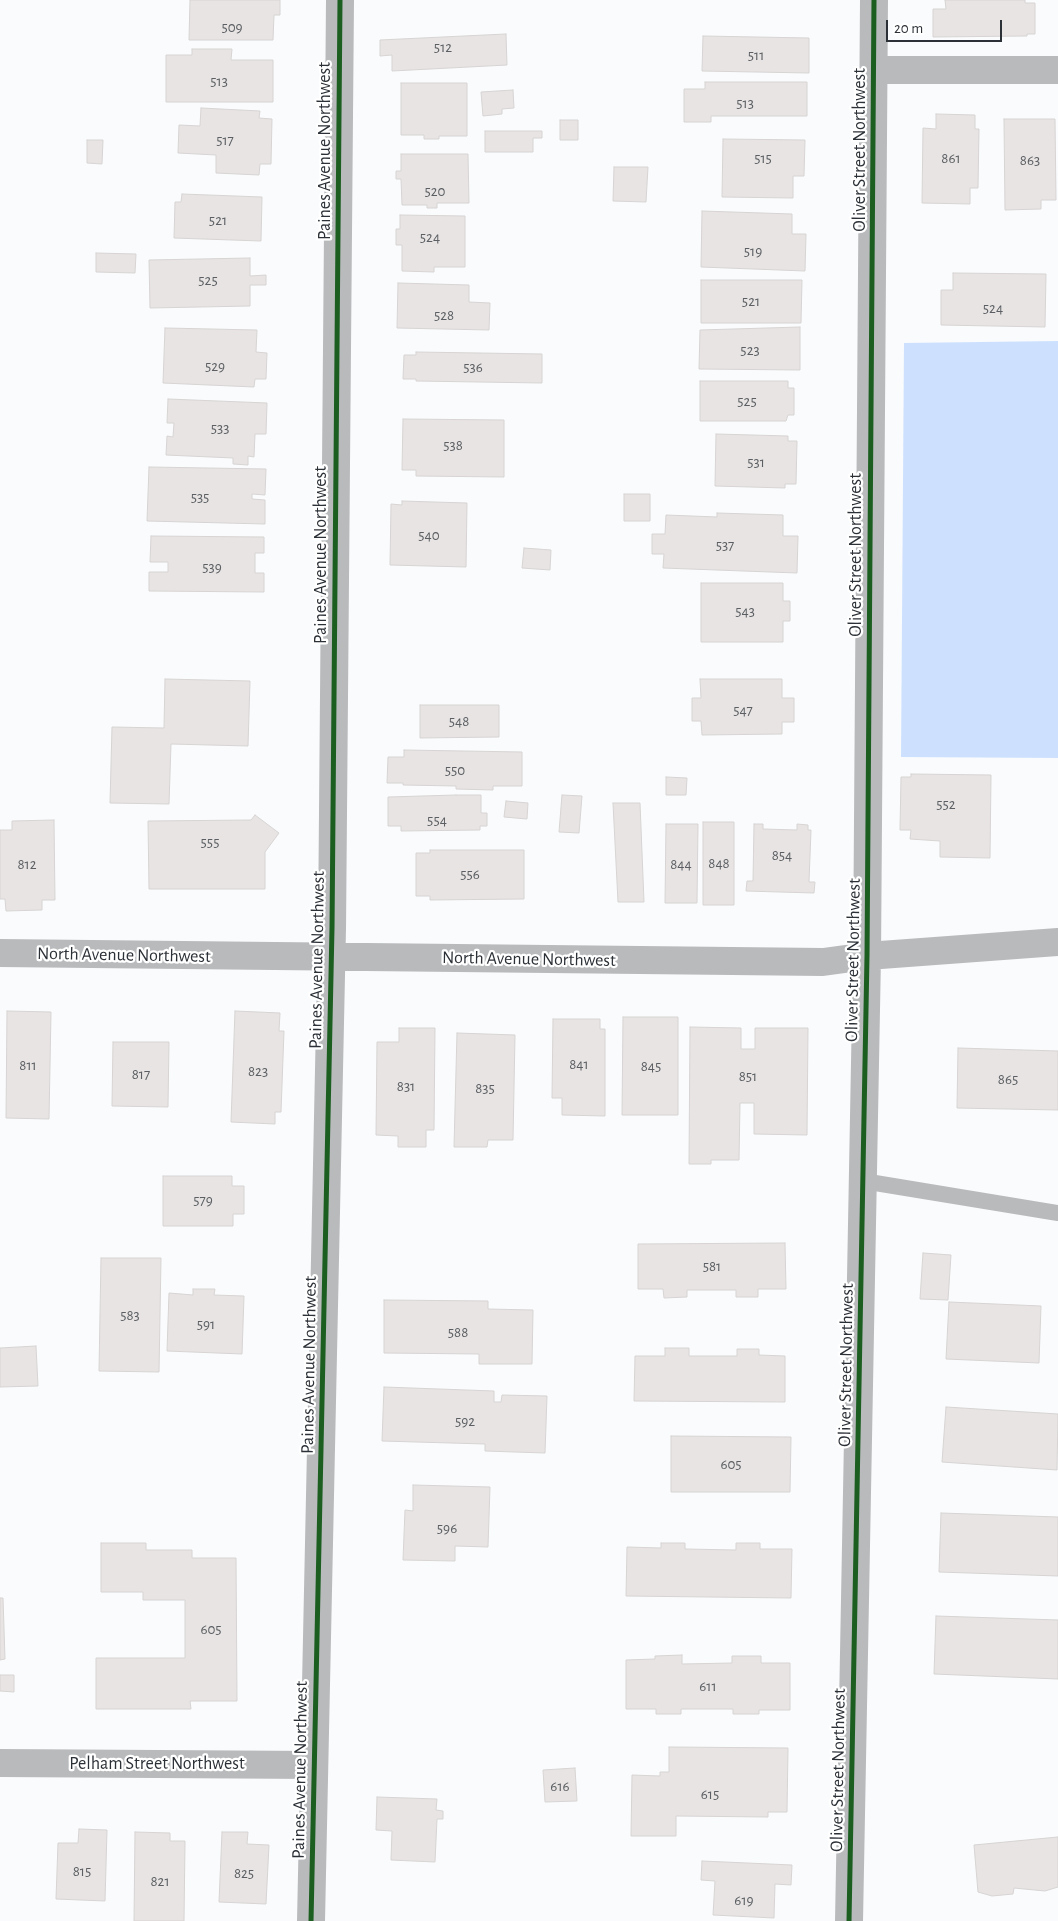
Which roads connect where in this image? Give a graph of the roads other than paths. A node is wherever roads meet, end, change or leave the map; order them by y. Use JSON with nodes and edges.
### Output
{"nodes":[{"id":1,"x":340,"y":0,"type":"edge"},
{"id":2,"x":874,"y":0,"type":"edge"},
{"id":3,"x":874,"y":70,"type":"junction"},
{"id":4,"x":1058,"y":70,"type":"edge"},
{"id":5,"x":1058,"y":942,"type":"edge"},
{"id":6,"x":0,"y":953,"type":"edge"},
{"id":7,"x":867,"y":956,"type":"junction"},
{"id":8,"x":331,"y":957,"type":"junction"},
{"id":9,"x":863,"y":1181,"type":"junction"},
{"id":10,"x":1058,"y":1213,"type":"edge"},
{"id":11,"x":0,"y":1763,"type":"edge"},
{"id":12,"x":314,"y":1765,"type":"junction"},
{"id":13,"x":311,"y":1921,"type":"edge"},
{"id":14,"x":849,"y":1921,"type":"edge"}],
"edges":[{"from":1,"to":8,"type":"street","name":"Paines Avenue Northwest"},
{"from":2,"to":3,"type":"street","name":"Oliver Street Northwest"},
{"from":3,"to":4,"type":"street"},
{"from":3,"to":7,"type":"street","name":"Oliver Street Northwest"},
{"from":5,"to":7,"type":"street","name":"North Avenue Northwest"},
{"from":6,"to":8,"type":"street","name":"North Avenue Northwest"},
{"from":7,"to":8,"type":"street","name":"North Avenue Northwest"},
{"from":7,"to":9,"type":"street","name":"Oliver Street Northwest"},
{"from":8,"to":12,"type":"street","name":"Paines Avenue Northwest"},
{"from":9,"to":10,"type":"lane"},
{"from":9,"to":14,"type":"street","name":"Oliver Street Northwest"},
{"from":11,"to":12,"type":"street","name":"Pelham Street Northwest"},
{"from":12,"to":13,"type":"street","name":"Paines Avenue Northwest"}]}
